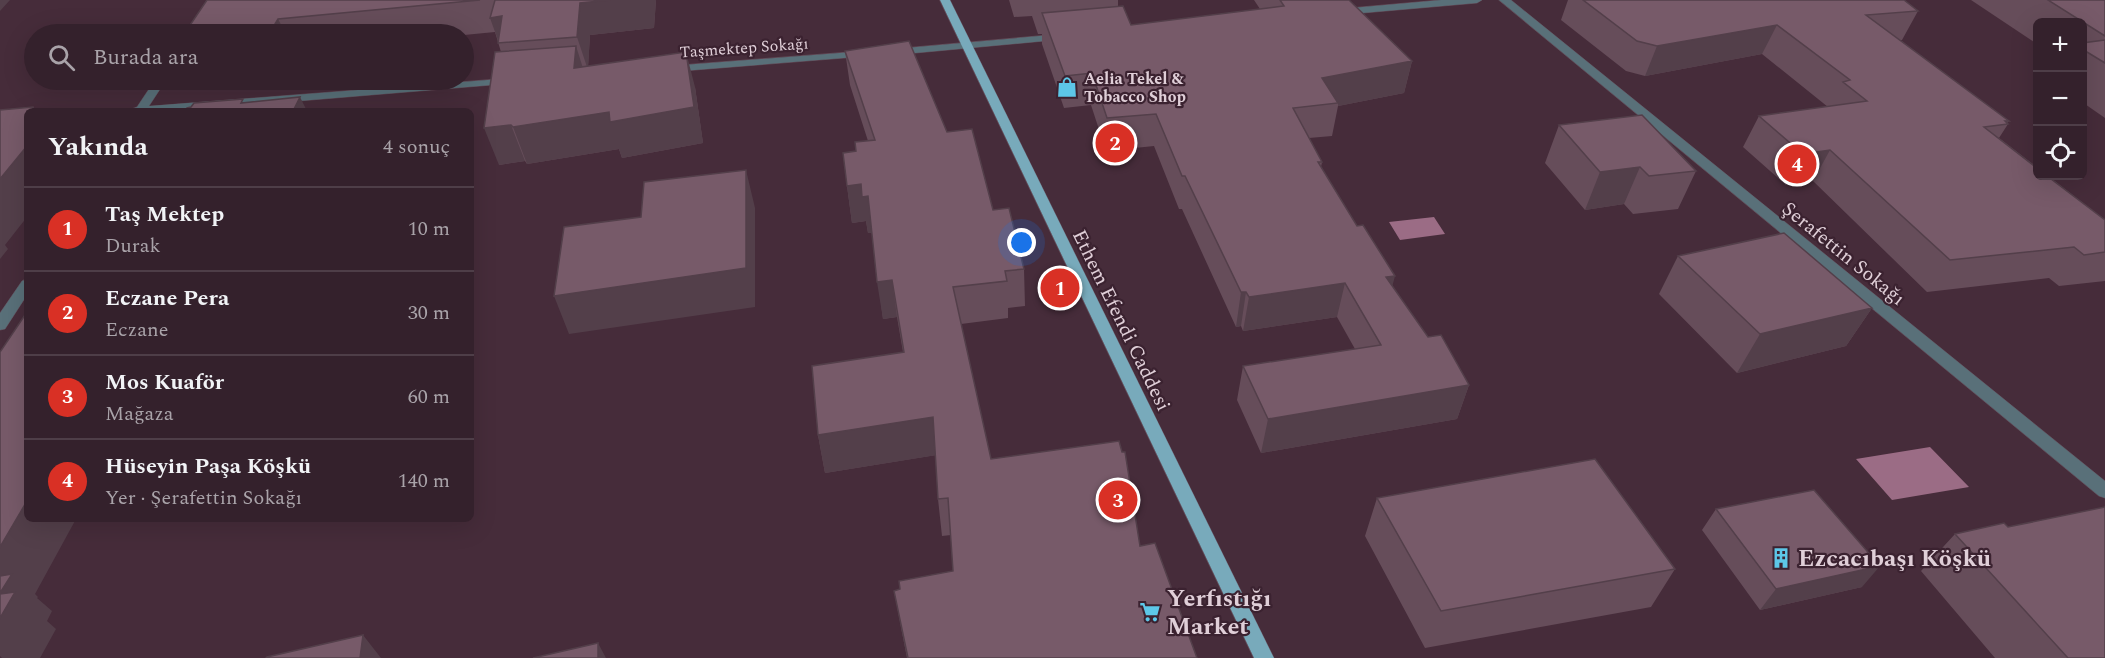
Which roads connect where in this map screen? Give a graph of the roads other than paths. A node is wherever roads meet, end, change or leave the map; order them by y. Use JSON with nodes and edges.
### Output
{"nodes":[{"id":1,"x":945,"y":0,"type":"edge"},
{"id":2,"x":1477,"y":0,"type":"edge"},
{"id":3,"x":1503,"y":0,"type":"edge"},
{"id":4,"x":1326,"y":14,"type":"edge"},
{"id":5,"x":1070,"y":37,"type":"edge"},
{"id":6,"x":965,"y":46,"type":"junction"},
{"id":7,"x":654,"y":70,"type":"edge"},
{"id":8,"x":523,"y":81,"type":"edge"},
{"id":9,"x":474,"y":85,"type":"edge"},
{"id":10,"x":154,"y":90,"type":"edge"},
{"id":11,"x":408,"y":90,"type":"edge"},
{"id":12,"x":142,"y":108,"type":"edge"},
{"id":13,"x":178,"y":108,"type":"edge"},
{"id":14,"x":24,"y":289,"type":"edge"},
{"id":15,"x":0,"y":325,"type":"edge"},
{"id":16,"x":2105,"y":491,"type":"edge"},
{"id":17,"x":1264,"y":658,"type":"edge"}],
"edges":[{"from":1,"to":6,"type":"main road","name":"Ethem Efendi Caddesi"},
{"from":2,"to":4,"type":"street"},
{"from":3,"to":16,"type":"street","name":"Şerafettin Sokağı"},
{"from":5,"to":6,"type":"street","name":"Taşmektep Sokağı"},
{"from":6,"to":7,"type":"street","name":"Taşmektep Sokağı"},
{"from":6,"to":17,"type":"main road","name":"Ethem Efendi Caddesi"},
{"from":8,"to":9,"type":"street"},
{"from":10,"to":12,"type":"street"},
{"from":11,"to":13,"type":"street"},
{"from":14,"to":15,"type":"street"}]}
